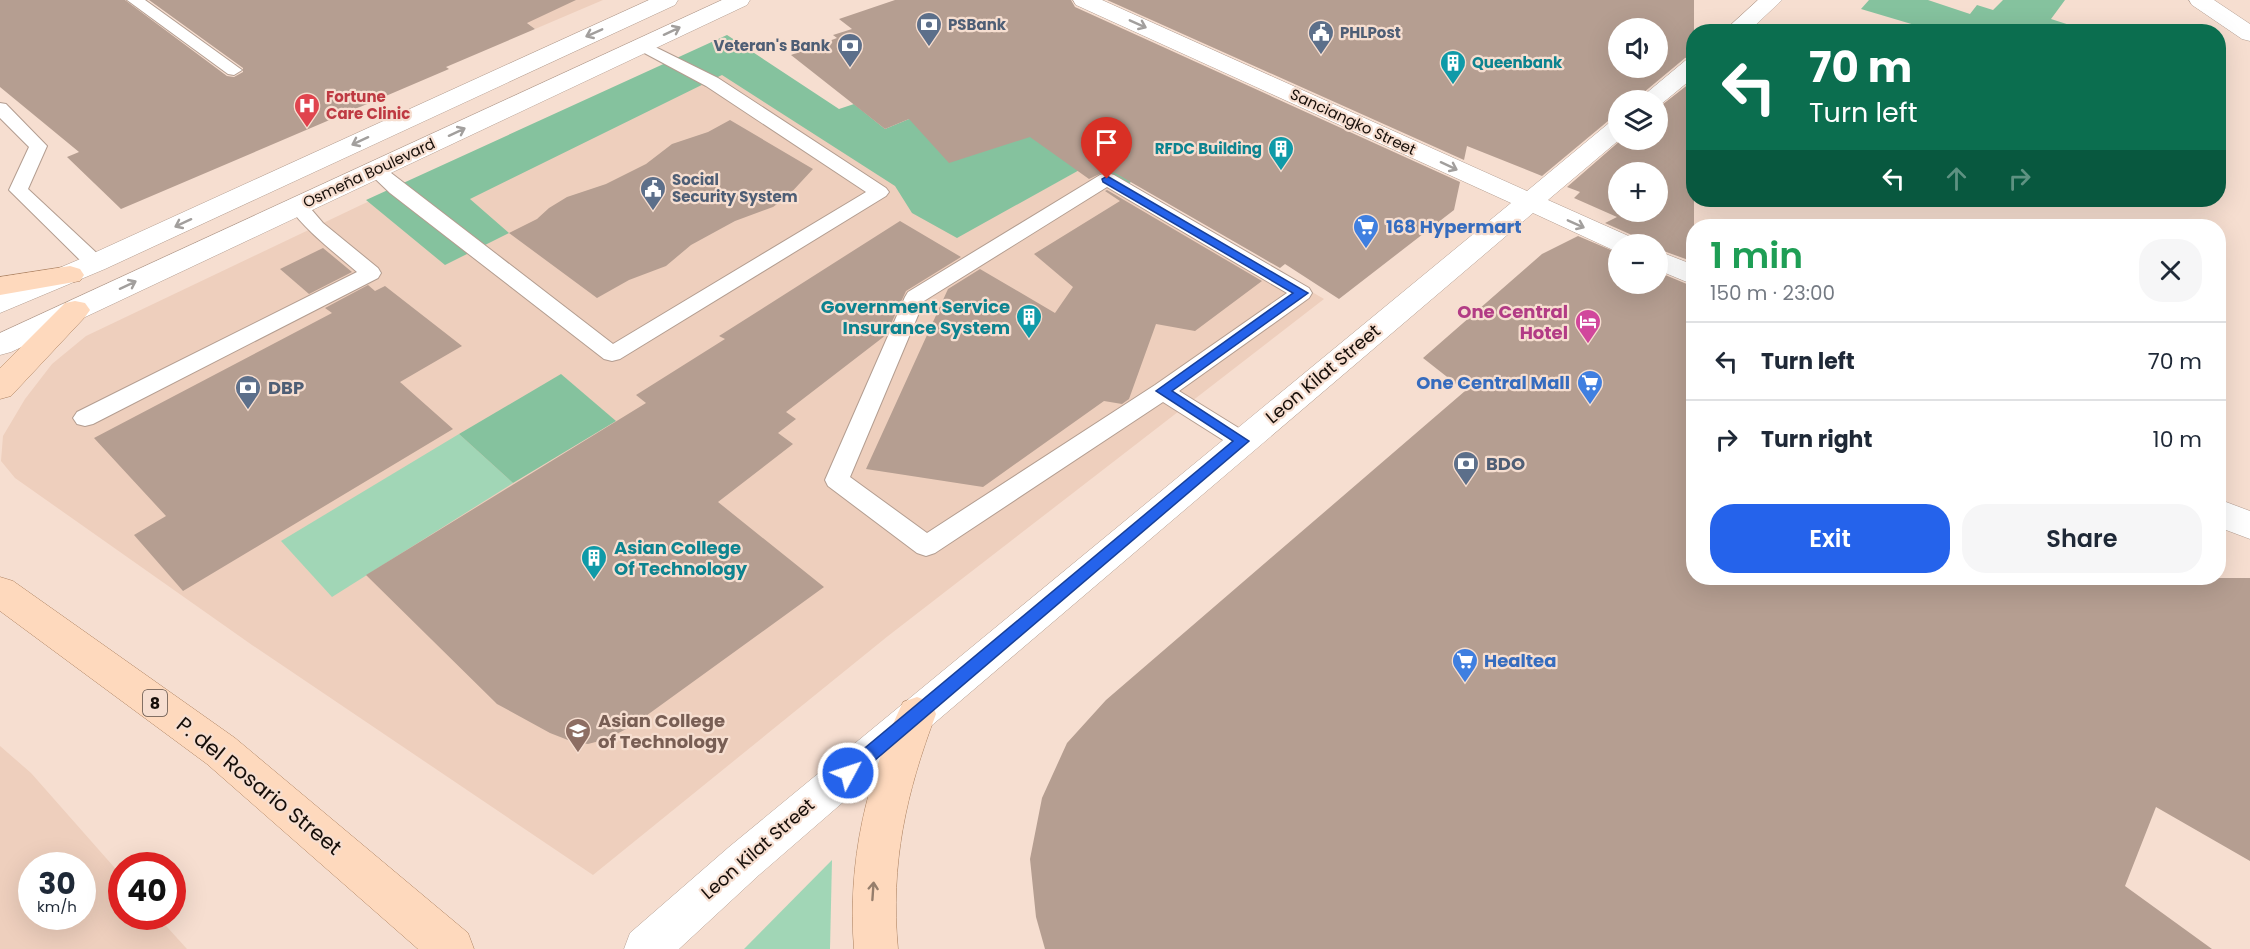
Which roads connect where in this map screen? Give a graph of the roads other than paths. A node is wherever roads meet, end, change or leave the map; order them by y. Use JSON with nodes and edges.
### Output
{"nodes":[{"id":1,"x":135,"y":0,"type":"edge"},
{"id":2,"x":667,"y":0,"type":"edge"},
{"id":3,"x":739,"y":0,"type":"edge"},
{"id":4,"x":1084,"y":0,"type":"edge"},
{"id":5,"x":1771,"y":0,"type":"edge"},
{"id":6,"x":2200,"y":0,"type":"edge"},
{"id":7,"x":1743,"y":24,"type":"edge"},
{"id":8,"x":2250,"y":34,"type":"edge"},
{"id":9,"x":641,"y":45,"type":"junction"},
{"id":10,"x":234,"y":70,"type":"dead end"},
{"id":11,"x":1686,"y":72,"type":"edge"},
{"id":12,"x":1664,"y":90,"type":"edge"},
{"id":13,"x":0,"y":108,"type":"edge"},
{"id":14,"x":1608,"y":137,"type":"edge"},
{"id":15,"x":375,"y":170,"type":"junction"},
{"id":16,"x":1530,"y":203,"type":"junction"},
{"id":17,"x":298,"y":206,"type":"junction"},
{"id":18,"x":1608,"y":237,"type":"edge"},
{"id":19,"x":95,"y":263,"type":"junction"},
{"id":20,"x":1668,"y":264,"type":"edge"},
{"id":21,"x":1686,"y":272,"type":"edge"},
{"id":22,"x":69,"y":275,"type":"junction"},
{"id":23,"x":0,"y":286,"type":"edge"},
{"id":24,"x":0,"y":304,"type":"edge"},
{"id":25,"x":75,"y":310,"type":"junction"},
{"id":26,"x":0,"y":345,"type":"edge"},
{"id":27,"x":0,"y":388,"type":"edge"},
{"id":28,"x":1163,"y":391,"type":"junction"},
{"id":29,"x":85,"y":418,"type":"dead end"},
{"id":30,"x":1242,"y":441,"type":"junction"},
{"id":31,"x":2226,"y":516,"type":"edge"},
{"id":32,"x":2250,"y":526,"type":"edge"},
{"id":33,"x":0,"y":591,"type":"edge"},
{"id":34,"x":917,"y":714,"type":"junction"},
{"id":35,"x":452,"y":949,"type":"edge"},
{"id":36,"x":646,"y":949,"type":"edge"},
{"id":37,"x":876,"y":949,"type":"edge"}],
"edges":[{"from":1,"to":10,"type":"lane"},
{"from":2,"to":19,"type":"street","name":"Osmeña Boulevard","one_way":true},
{"from":9,"to":3,"type":"street","name":"Osmeña Boulevard","one_way":true},
{"from":4,"to":16,"type":"street","name":"Sanciangko Street","one_way":true},
{"from":5,"to":7,"type":"street"},
{"from":6,"to":8,"type":"street"},
{"from":15,"to":9,"type":"street","name":"Osmeña Boulevard","one_way":true},
{"from":9,"to":15,"type":"lane"},
{"from":11,"to":12,"type":"street"},
{"from":13,"to":19,"type":"lane"},
{"from":14,"to":16,"type":"street","name":"Leon Kilat Street"},
{"from":15,"to":17,"type":"street","name":"Osmeña Boulevard"},
{"from":16,"to":18,"type":"street","name":"Sanciangko Street","one_way":true},
{"from":16,"to":30,"type":"street","name":"Leon Kilat Street"},
{"from":25,"to":17,"type":"street","name":"Osmeña Boulevard","one_way":true},
{"from":17,"to":29,"type":"lane"},
{"from":19,"to":22,"type":"street","name":"Osmeña Boulevard"},
{"from":20,"to":21,"type":"street"},
{"from":22,"to":23,"type":"main road"},
{"from":22,"to":24,"type":"street","name":"Osmeña Boulevard"},
{"from":25,"to":26,"type":"street","name":"Osmeña Boulevard"},
{"from":25,"to":27,"type":"main road"},
{"from":28,"to":28,"type":"lane"},
{"from":28,"to":30,"type":"lane"},
{"from":30,"to":34,"type":"street","name":"Leon Kilat Street"},
{"from":31,"to":32,"type":"street"},
{"from":33,"to":35,"type":"main road","name":"P. del Rosario Street","number":"8"},
{"from":34,"to":36,"type":"street","name":"Leon Kilat Street"},
{"from":37,"to":34,"type":"main road","one_way":true}]}
